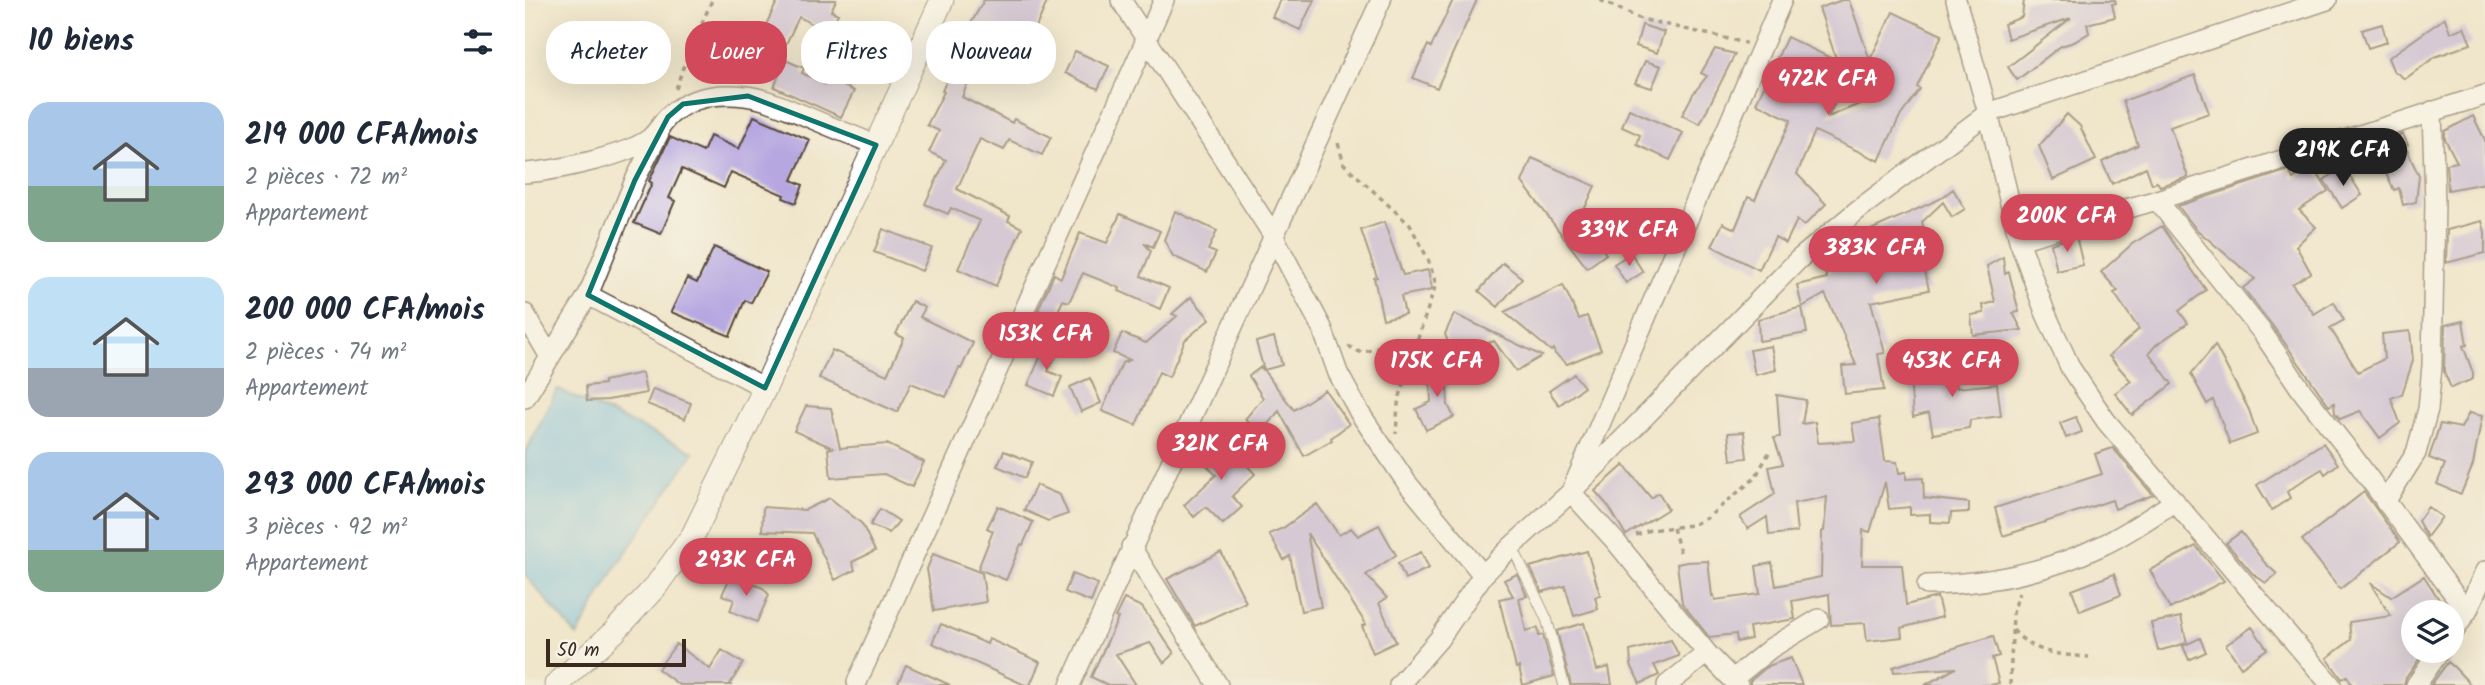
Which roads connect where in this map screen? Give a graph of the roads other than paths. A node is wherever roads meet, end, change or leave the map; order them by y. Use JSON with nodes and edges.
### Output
{"nodes":[{"id":1,"x":942,"y":0,"type":"edge"},
{"id":2,"x":1121,"y":0,"type":"edge"},
{"id":3,"x":1164,"y":0,"type":"edge"},
{"id":4,"x":1381,"y":0,"type":"edge"},
{"id":5,"x":1781,"y":0,"type":"edge"},
{"id":6,"x":1956,"y":0,"type":"edge"},
{"id":7,"x":2327,"y":0,"type":"edge"},
{"id":8,"x":1146,"y":37,"type":"junction"},
{"id":9,"x":2485,"y":95,"type":"edge"},
{"id":10,"x":2432,"y":111,"type":"junction"},
{"id":11,"x":1988,"y":113,"type":"junction"},
{"id":12,"x":668,"y":117,"type":"junction"},
{"id":13,"x":876,"y":145,"type":"junction"},
{"id":14,"x":525,"y":173,"type":"edge"},
{"id":15,"x":2157,"y":200,"type":"junction"},
{"id":16,"x":1273,"y":235,"type":"junction"},
{"id":17,"x":2019,"y":240,"type":"junction"},
{"id":18,"x":588,"y":295,"type":"junction"},
{"id":19,"x":525,"y":314,"type":"edge"},
{"id":20,"x":550,"y":357,"type":"junction"},
{"id":21,"x":765,"y":388,"type":"junction"},
{"id":22,"x":525,"y":398,"type":"edge"},
{"id":23,"x":1571,"y":492,"type":"junction"},
{"id":24,"x":2175,"y":501,"type":"junction"},
{"id":25,"x":2385,"y":502,"type":"junction"},
{"id":26,"x":1511,"y":545,"type":"junction"},
{"id":27,"x":1131,"y":547,"type":"junction"},
{"id":28,"x":2485,"y":571,"type":"edge"},
{"id":29,"x":1483,"y":575,"type":"junction"},
{"id":30,"x":1927,"y":585,"type":"dead end"},
{"id":31,"x":2467,"y":612,"type":"junction"},
{"id":32,"x":2464,"y":616,"type":"edge"},
{"id":33,"x":1819,"y":619,"type":"dead end"},
{"id":34,"x":1707,"y":653,"type":"junction"},
{"id":35,"x":2432,"y":663,"type":"edge"},
{"id":36,"x":857,"y":682,"type":"dead end"},
{"id":37,"x":1736,"y":682,"type":"edge"},
{"id":38,"x":556,"y":685,"type":"edge"},
{"id":39,"x":1069,"y":685,"type":"edge"},
{"id":40,"x":1218,"y":685,"type":"edge"},
{"id":41,"x":1399,"y":685,"type":"edge"},
{"id":42,"x":1564,"y":685,"type":"edge"},
{"id":43,"x":1667,"y":685,"type":"edge"},
{"id":44,"x":2330,"y":685,"type":"edge"},
{"id":45,"x":2416,"y":685,"type":"edge"}],
"edges":[{"from":1,"to":13,"type":"street"},
{"from":2,"to":8,"type":"street"},
{"from":3,"to":8,"type":"street"},
{"from":4,"to":16,"type":"street"},
{"from":5,"to":23,"type":"street"},
{"from":6,"to":11,"type":"street"},
{"from":7,"to":11,"type":"street"},
{"from":8,"to":16,"type":"street"},
{"from":8,"to":36,"type":"street"},
{"from":9,"to":10,"type":"street"},
{"from":10,"to":15,"type":"street"},
{"from":10,"to":25,"type":"street"},
{"from":11,"to":17,"type":"street"},
{"from":11,"to":23,"type":"street"},
{"from":12,"to":13,"type":"street"},
{"from":12,"to":14,"type":"street"},
{"from":12,"to":18,"type":"street"},
{"from":13,"to":21,"type":"street"},
{"from":15,"to":17,"type":"street"},
{"from":15,"to":25,"type":"street"},
{"from":16,"to":27,"type":"street"},
{"from":16,"to":29,"type":"street"},
{"from":17,"to":24,"type":"street"},
{"from":18,"to":20,"type":"street"},
{"from":18,"to":21,"type":"street"},
{"from":19,"to":20,"type":"street"},
{"from":20,"to":22,"type":"street"},
{"from":21,"to":38,"type":"street"},
{"from":23,"to":26,"type":"street"},
{"from":23,"to":34,"type":"street"},
{"from":24,"to":30,"type":"street"},
{"from":24,"to":44,"type":"street"},
{"from":25,"to":31,"type":"street"},
{"from":26,"to":29,"type":"street"},
{"from":26,"to":42,"type":"lane"},
{"from":27,"to":39,"type":"street"},
{"from":27,"to":40,"type":"street"},
{"from":28,"to":31,"type":"street"},
{"from":29,"to":41,"type":"street"},
{"from":31,"to":32,"type":"street"},
{"from":33,"to":37,"type":"street"},
{"from":34,"to":37,"type":"street"},
{"from":34,"to":43,"type":"street"},
{"from":35,"to":45,"type":"street"}]}
